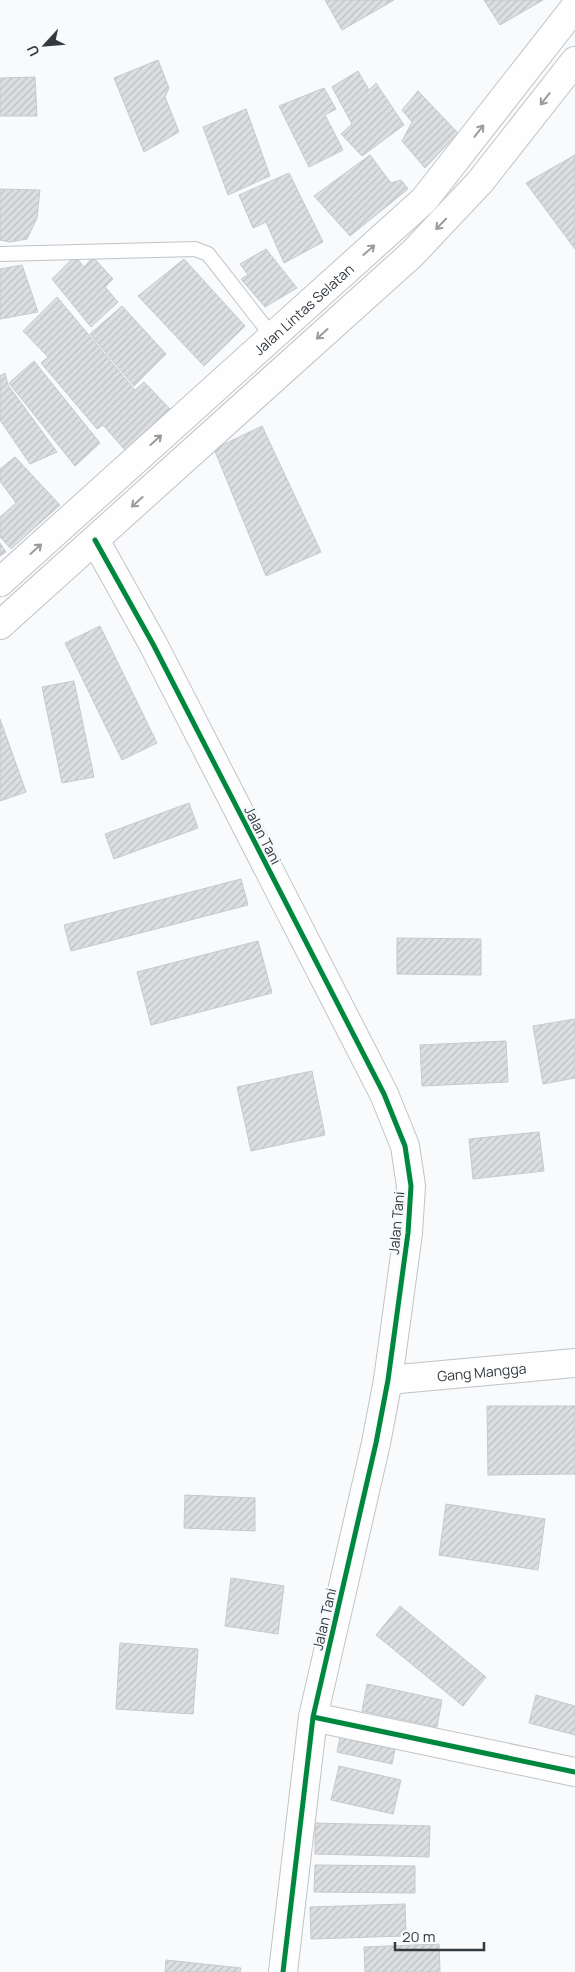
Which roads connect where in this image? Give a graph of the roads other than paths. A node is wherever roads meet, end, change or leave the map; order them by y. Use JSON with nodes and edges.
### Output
{"nodes":[{"id":1,"x":575,"y":7,"type":"edge"},
{"id":2,"x":575,"y":60,"type":"edge"},
{"id":3,"x":0,"y":254,"type":"edge"},
{"id":4,"x":272,"y":336,"type":"junction"},
{"id":5,"x":95,"y":540,"type":"junction"},
{"id":6,"x":0,"y":582,"type":"edge"},
{"id":7,"x":0,"y":625,"type":"edge"},
{"id":8,"x":575,"y":1363,"type":"edge"},
{"id":9,"x":388,"y":1380,"type":"junction"},
{"id":10,"x":313,"y":1717,"type":"junction"},
{"id":11,"x":575,"y":1772,"type":"edge"},
{"id":12,"x":283,"y":1972,"type":"edge"}],
"edges":[{"from":4,"to":1,"type":"main road","name":"Jalan Lintas Selatan","one_way":true},
{"from":2,"to":5,"type":"main road","one_way":true},
{"from":3,"to":4,"type":"lane"},
{"from":6,"to":4,"type":"main road","name":"Jalan Lintas Selatan","one_way":true},
{"from":5,"to":7,"type":"main road"},
{"from":5,"to":9,"type":"main road","name":"Jalan Tani"},
{"from":8,"to":9,"type":"main road","name":"Gang Mangga"},
{"from":9,"to":10,"type":"main road","name":"Jalan Tani"},
{"from":10,"to":11,"type":"main road"},
{"from":10,"to":12,"type":"main road","name":"Jalan Tani"}]}
